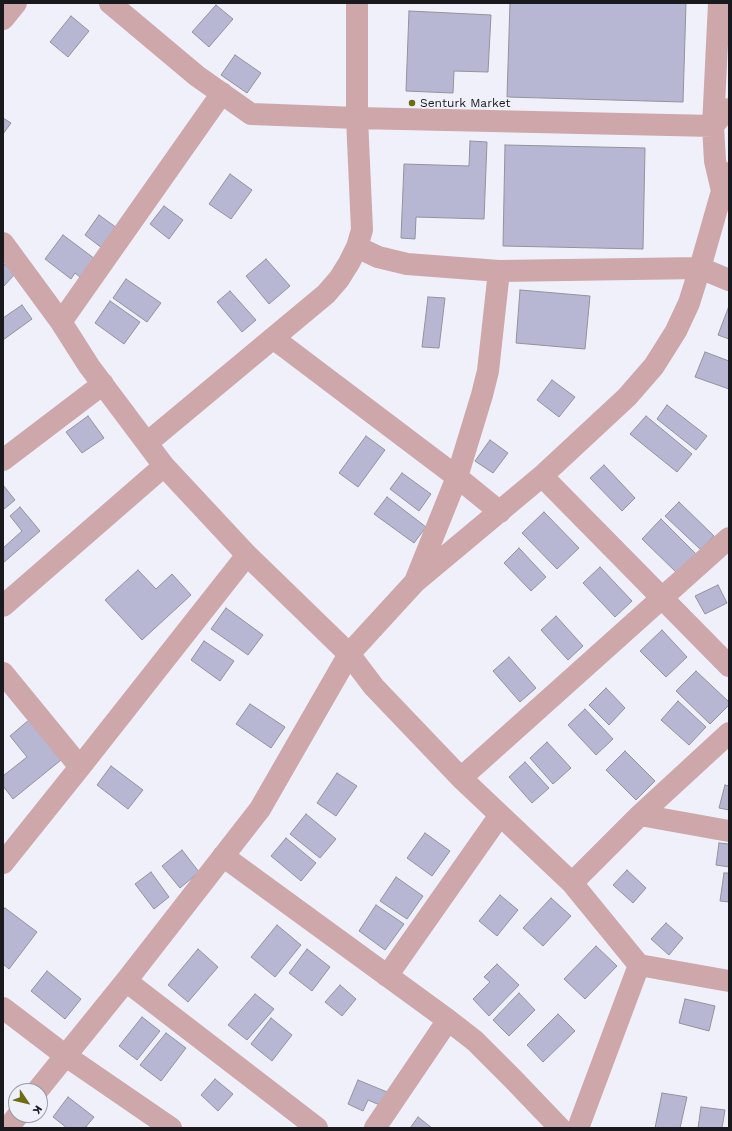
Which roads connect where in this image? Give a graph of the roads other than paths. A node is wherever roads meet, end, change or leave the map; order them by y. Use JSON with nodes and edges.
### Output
{"nodes":[{"id":1,"x":16,"y":3,"type":"edge"},
{"id":2,"x":110,"y":3,"type":"edge"},
{"id":3,"x":357,"y":3,"type":"edge"},
{"id":4,"x":719,"y":3,"type":"edge"},
{"id":5,"x":723,"y":3,"type":"edge"},
{"id":6,"x":729,"y":7,"type":"edge"},
{"id":7,"x":3,"y":19,"type":"edge"},
{"id":8,"x":722,"y":82,"type":"edge"},
{"id":9,"x":222,"y":93,"type":"junction"},
{"id":10,"x":729,"y":109,"type":"edge"},
{"id":11,"x":357,"y":118,"type":"junction"},
{"id":12,"x":713,"y":126,"type":"junction"},
{"id":13,"x":725,"y":182,"type":"edge"},
{"id":14,"x":3,"y":243,"type":"edge"},
{"id":15,"x":357,"y":247,"type":"junction"},
{"id":16,"x":700,"y":268,"type":"junction"},
{"id":17,"x":499,"y":271,"type":"junction"},
{"id":18,"x":729,"y":280,"type":"edge"},
{"id":19,"x":61,"y":322,"type":"junction"},
{"id":20,"x":273,"y":338,"type":"junction"},
{"id":21,"x":103,"y":384,"type":"junction"},
{"id":22,"x":147,"y":443,"type":"junction"},
{"id":23,"x":3,"y":460,"type":"edge"},
{"id":24,"x":164,"y":466,"type":"junction"},
{"id":25,"x":542,"y":476,"type":"junction"},
{"id":26,"x":457,"y":477,"type":"junction"},
{"id":27,"x":500,"y":512,"type":"junction"},
{"id":28,"x":729,"y":538,"type":"edge"},
{"id":29,"x":247,"y":555,"type":"junction"},
{"id":30,"x":415,"y":582,"type":"junction"},
{"id":31,"x":662,"y":598,"type":"junction"},
{"id":32,"x":3,"y":606,"type":"edge"},
{"id":33,"x":349,"y":654,"type":"junction"},
{"id":34,"x":729,"y":666,"type":"edge"},
{"id":35,"x":3,"y":673,"type":"edge"},
{"id":36,"x":729,"y":733,"type":"edge"},
{"id":37,"x":80,"y":767,"type":"junction"},
{"id":38,"x":461,"y":778,"type":"junction"},
{"id":39,"x":500,"y":815,"type":"junction"},
{"id":40,"x":640,"y":815,"type":"junction"},
{"id":41,"x":729,"y":831,"type":"edge"},
{"id":42,"x":223,"y":856,"type":"junction"},
{"id":43,"x":3,"y":863,"type":"edge"},
{"id":44,"x":572,"y":883,"type":"junction"},
{"id":45,"x":639,"y":965,"type":"junction"},
{"id":46,"x":387,"y":976,"type":"junction"},
{"id":47,"x":126,"y":981,"type":"junction"},
{"id":48,"x":729,"y":981,"type":"edge"},
{"id":49,"x":3,"y":1008,"type":"edge"},
{"id":50,"x":448,"y":1020,"type":"junction"},
{"id":51,"x":66,"y":1056,"type":"junction"},
{"id":52,"x":44,"y":1083,"type":"edge"},
{"id":53,"x":171,"y":1128,"type":"edge"},
{"id":54,"x":317,"y":1128,"type":"edge"},
{"id":55,"x":375,"y":1128,"type":"edge"},
{"id":56,"x":560,"y":1128,"type":"edge"},
{"id":57,"x":578,"y":1128,"type":"edge"}],
"edges":[{"from":1,"to":7,"type":"street"},
{"from":2,"to":9,"type":"street"},
{"from":3,"to":11,"type":"street"},
{"from":4,"to":8,"type":"street"},
{"from":5,"to":6,"type":"street"},
{"from":8,"to":12,"type":"street"},
{"from":9,"to":11,"type":"street"},
{"from":9,"to":19,"type":"street"},
{"from":10,"to":12,"type":"street"},
{"from":11,"to":12,"type":"street"},
{"from":11,"to":15,"type":"street"},
{"from":12,"to":13,"type":"street"},
{"from":13,"to":16,"type":"street"},
{"from":14,"to":19,"type":"street"},
{"from":15,"to":17,"type":"street"},
{"from":15,"to":20,"type":"street"},
{"from":16,"to":17,"type":"street"},
{"from":16,"to":18,"type":"street"},
{"from":16,"to":25,"type":"street"},
{"from":17,"to":26,"type":"street"},
{"from":19,"to":21,"type":"street"},
{"from":20,"to":22,"type":"street"},
{"from":20,"to":26,"type":"street"},
{"from":21,"to":22,"type":"street"},
{"from":21,"to":23,"type":"street"},
{"from":22,"to":24,"type":"street"},
{"from":24,"to":29,"type":"street"},
{"from":24,"to":32,"type":"street"},
{"from":25,"to":27,"type":"street"},
{"from":25,"to":31,"type":"street"},
{"from":26,"to":27,"type":"street"},
{"from":26,"to":30,"type":"street"},
{"from":27,"to":30,"type":"street"},
{"from":28,"to":31,"type":"street"},
{"from":29,"to":33,"type":"street"},
{"from":29,"to":37,"type":"street"},
{"from":30,"to":33,"type":"street"},
{"from":31,"to":34,"type":"street"},
{"from":31,"to":38,"type":"street"},
{"from":33,"to":38,"type":"street"},
{"from":33,"to":42,"type":"street"},
{"from":35,"to":37,"type":"street"},
{"from":36,"to":40,"type":"street"},
{"from":37,"to":43,"type":"street"},
{"from":38,"to":39,"type":"street"},
{"from":39,"to":44,"type":"street"},
{"from":39,"to":46,"type":"street"},
{"from":40,"to":41,"type":"street"},
{"from":40,"to":44,"type":"street"},
{"from":42,"to":46,"type":"street"},
{"from":42,"to":47,"type":"street"},
{"from":44,"to":45,"type":"street"},
{"from":45,"to":48,"type":"street"},
{"from":45,"to":57,"type":"street"},
{"from":46,"to":50,"type":"street"},
{"from":47,"to":51,"type":"street"},
{"from":47,"to":54,"type":"street"},
{"from":49,"to":51,"type":"street"},
{"from":50,"to":55,"type":"street"},
{"from":50,"to":56,"type":"street"},
{"from":51,"to":52,"type":"street"},
{"from":51,"to":53,"type":"street"}]}
